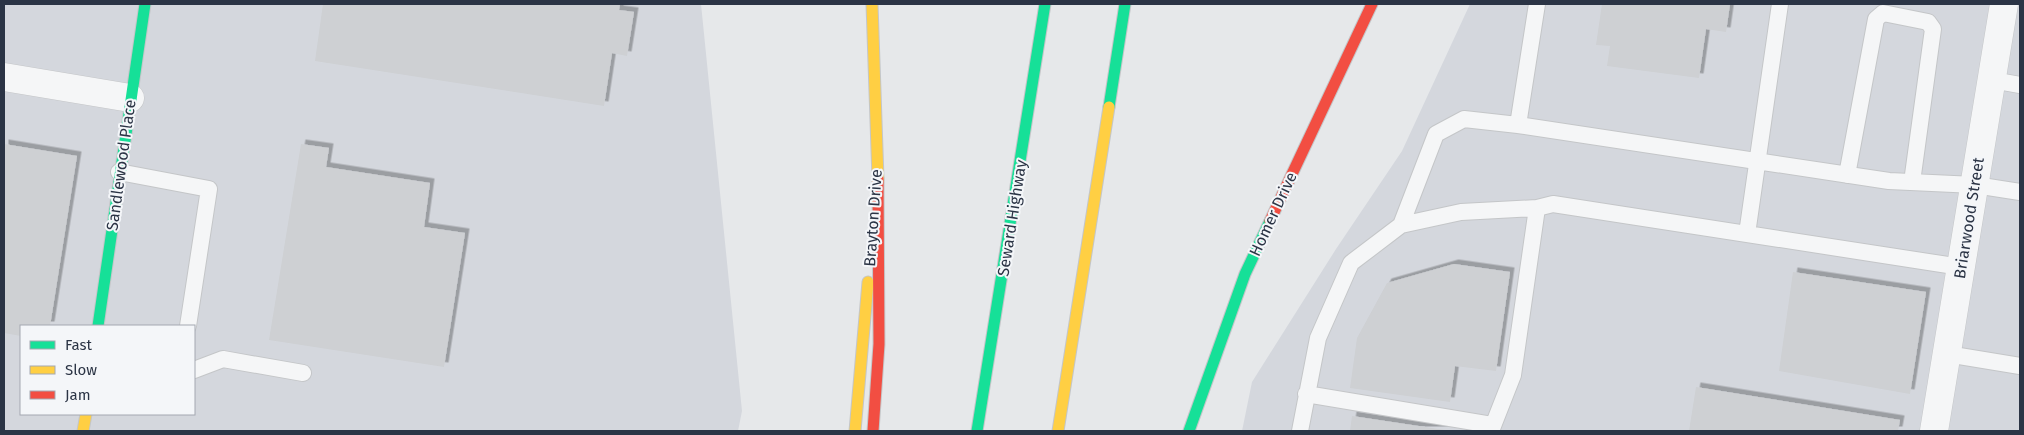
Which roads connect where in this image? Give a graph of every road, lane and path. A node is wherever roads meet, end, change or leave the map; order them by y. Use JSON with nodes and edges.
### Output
{"nodes":[{"id":1,"x":144,"y":4,"type":"edge"},
{"id":2,"x":872,"y":4,"type":"edge"},
{"id":3,"x":1045,"y":4,"type":"edge"},
{"id":4,"x":1125,"y":4,"type":"edge"},
{"id":5,"x":1372,"y":4,"type":"edge"},
{"id":6,"x":1536,"y":4,"type":"edge"},
{"id":7,"x":1780,"y":4,"type":"edge"},
{"id":8,"x":2004,"y":4,"type":"edge"},
{"id":9,"x":4,"y":77,"type":"edge"},
{"id":10,"x":1992,"y":80,"type":"junction"},
{"id":11,"x":2020,"y":85,"type":"edge"},
{"id":12,"x":130,"y":98,"type":"junction"},
{"id":13,"x":1518,"y":126,"type":"junction"},
{"id":14,"x":1758,"y":162,"type":"junction"},
{"id":15,"x":120,"y":172,"type":"junction"},
{"id":16,"x":1847,"y":175,"type":"junction"},
{"id":17,"x":878,"y":178,"type":"junction"},
{"id":18,"x":1912,"y":182,"type":"junction"},
{"id":19,"x":1975,"y":185,"type":"junction"},
{"id":20,"x":2020,"y":192,"type":"edge"},
{"id":21,"x":1537,"y":208,"type":"junction"},
{"id":22,"x":1401,"y":224,"type":"junction"},
{"id":23,"x":1746,"y":234,"type":"junction"},
{"id":24,"x":1961,"y":267,"type":"junction"},
{"id":25,"x":98,"y":325,"type":"edge"},
{"id":26,"x":188,"y":325,"type":"edge"},
{"id":27,"x":1947,"y":354,"type":"junction"},
{"id":28,"x":2020,"y":366,"type":"edge"},
{"id":29,"x":195,"y":370,"type":"edge"},
{"id":30,"x":303,"y":373,"type":"dead end"},
{"id":31,"x":1306,"y":394,"type":"junction"},
{"id":32,"x":86,"y":415,"type":"edge"},
{"id":33,"x":1492,"y":428,"type":"edge"},
{"id":34,"x":83,"y":431,"type":"edge"},
{"id":35,"x":855,"y":431,"type":"edge"},
{"id":36,"x":873,"y":431,"type":"edge"},
{"id":37,"x":977,"y":431,"type":"edge"},
{"id":38,"x":1058,"y":431,"type":"edge"},
{"id":39,"x":1189,"y":431,"type":"edge"},
{"id":40,"x":1300,"y":431,"type":"edge"},
{"id":41,"x":1934,"y":431,"type":"edge"}],
"edges":[{"from":1,"to":12,"type":"main road","name":"Sandlewood Place"},
{"from":2,"to":17,"type":"main road","name":"Brayton Drive"},
{"from":3,"to":37,"type":"main road","name":"Seward Highway"},
{"from":4,"to":38,"type":"main road"},
{"from":5,"to":39,"type":"main road","name":"Homer Drive"},
{"from":6,"to":13,"type":"lane"},
{"from":7,"to":14,"type":"lane"},
{"from":8,"to":10,"type":"street","name":"Briarwood Street"},
{"from":9,"to":12,"type":"street"},
{"from":10,"to":11,"type":"lane"},
{"from":10,"to":19,"type":"street","name":"Briarwood Street"},
{"from":12,"to":15,"type":"main road","name":"Sandlewood Place"},
{"from":13,"to":14,"type":"lane"},
{"from":13,"to":22,"type":"lane"},
{"from":14,"to":16,"type":"lane"},
{"from":14,"to":23,"type":"lane"},
{"from":15,"to":25,"type":"main road","name":"Sandlewood Place"},
{"from":15,"to":26,"type":"lane"},
{"from":16,"to":18,"type":"lane"},
{"from":16,"to":18,"type":"lane"},
{"from":17,"to":35,"type":"main road","name":"Brayton Drive"},
{"from":17,"to":36,"type":"main road"},
{"from":18,"to":19,"type":"lane"},
{"from":19,"to":20,"type":"lane"},
{"from":19,"to":24,"type":"street","name":"Briarwood Street"},
{"from":21,"to":22,"type":"lane"},
{"from":21,"to":23,"type":"lane"},
{"from":21,"to":33,"type":"lane"},
{"from":22,"to":31,"type":"lane"},
{"from":23,"to":24,"type":"lane"},
{"from":24,"to":27,"type":"street","name":"Briarwood Street"},
{"from":27,"to":28,"type":"lane"},
{"from":27,"to":41,"type":"street","name":"Briarwood Street"},
{"from":29,"to":30,"type":"lane"},
{"from":31,"to":33,"type":"lane"},
{"from":31,"to":40,"type":"lane"},
{"from":32,"to":34,"type":"main road"}]}
